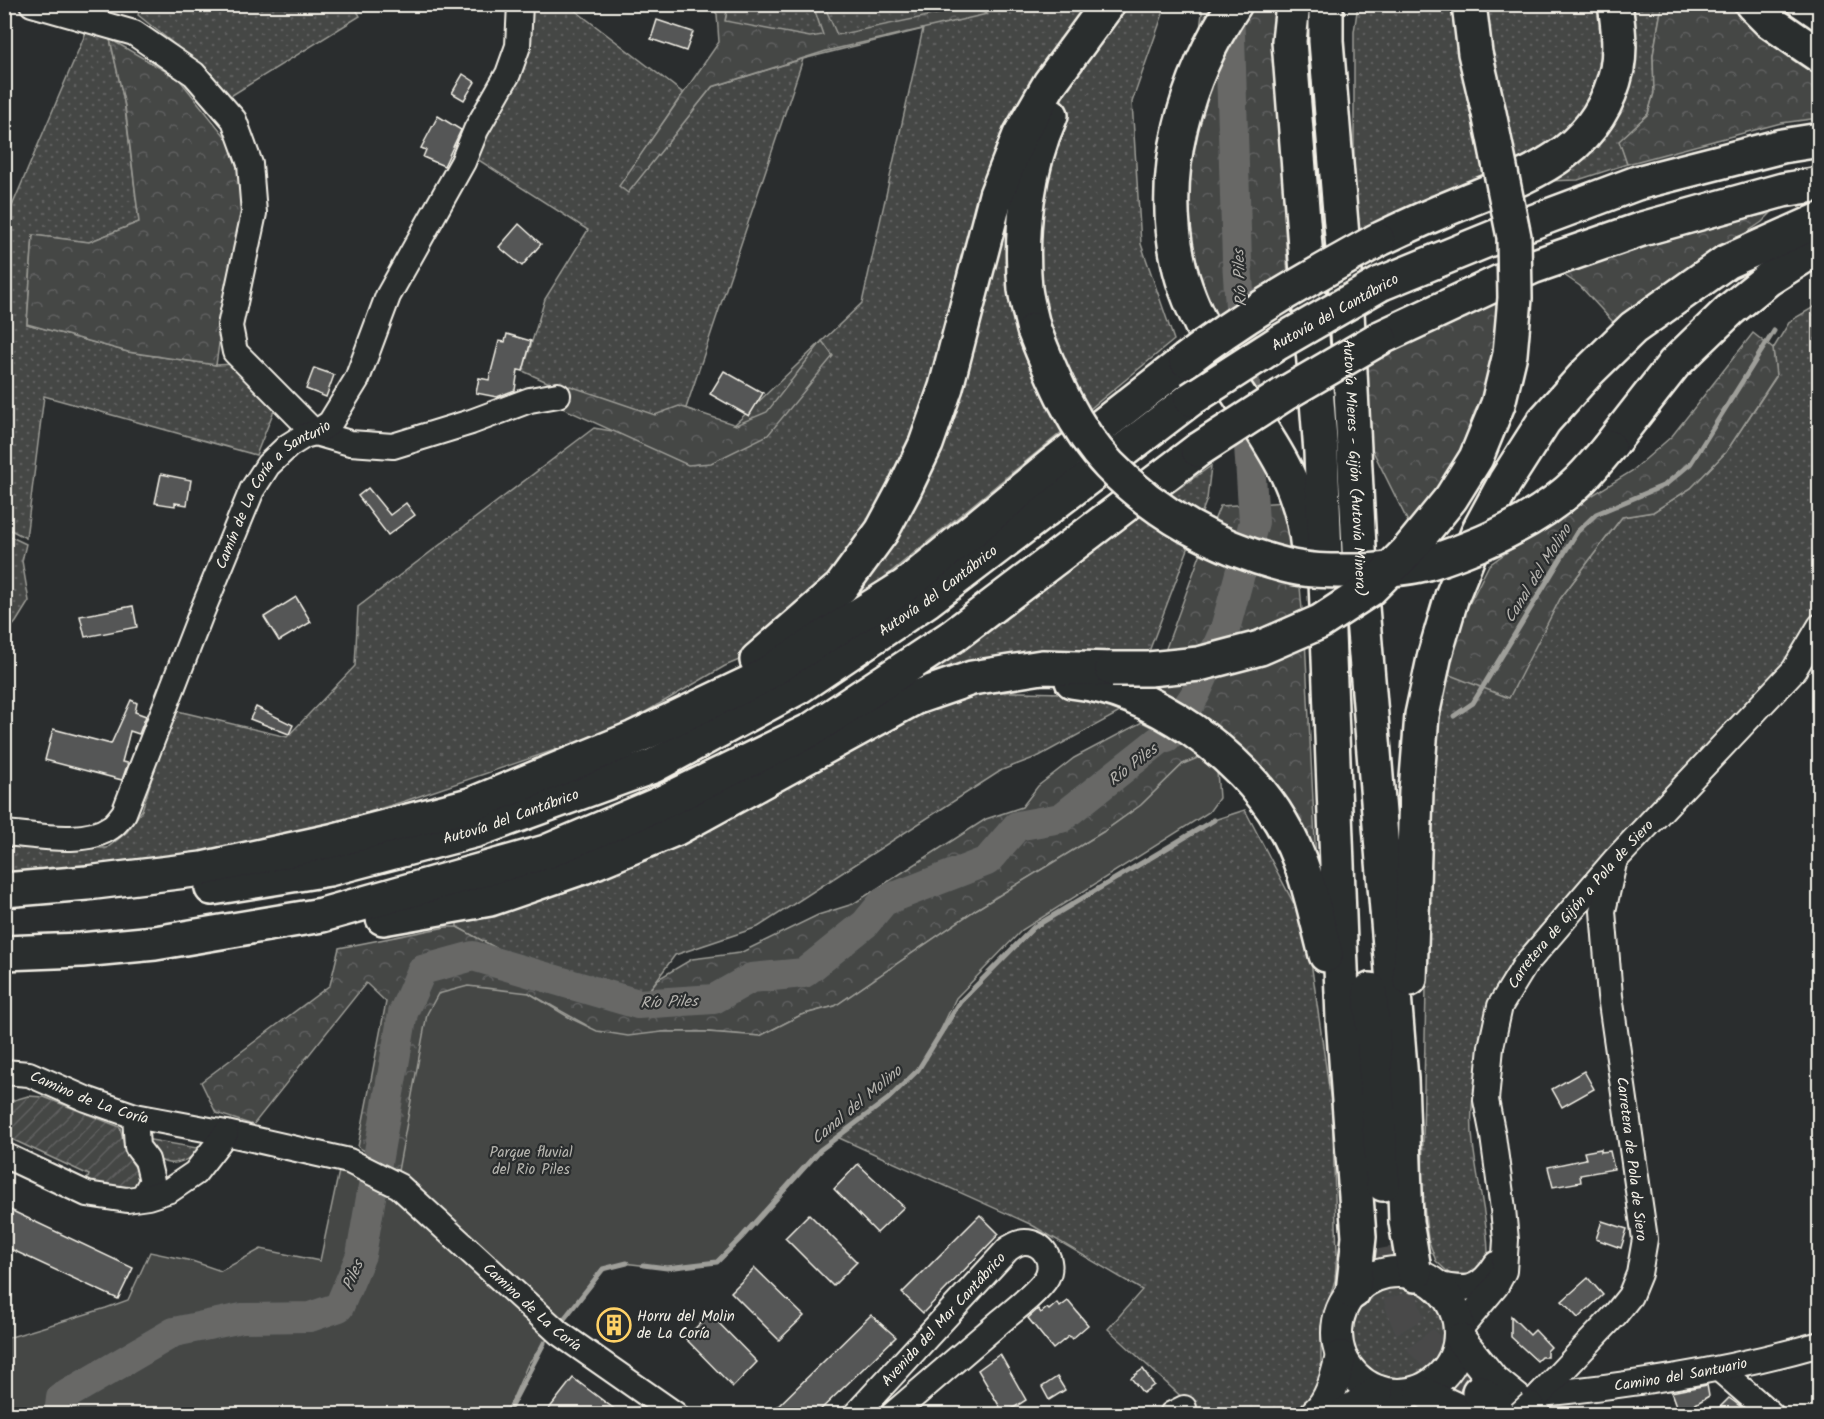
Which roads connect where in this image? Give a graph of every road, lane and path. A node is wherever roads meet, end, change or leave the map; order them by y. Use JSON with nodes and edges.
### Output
{"nodes":[{"id":1,"x":32,"y":4,"type":"edge"},
{"id":2,"x":520,"y":4,"type":"edge"},
{"id":3,"x":1108,"y":4,"type":"edge"},
{"id":4,"x":1118,"y":4,"type":"edge"},
{"id":5,"x":1235,"y":4,"type":"edge"},
{"id":6,"x":1293,"y":4,"type":"edge"},
{"id":7,"x":1326,"y":4,"type":"edge"},
{"id":8,"x":1347,"y":4,"type":"edge"},
{"id":9,"x":1469,"y":4,"type":"edge"},
{"id":10,"x":1615,"y":4,"type":"edge"},
{"id":11,"x":1752,"y":4,"type":"edge"},
{"id":12,"x":1820,"y":56,"type":"edge"},
{"id":13,"x":1820,"y":140,"type":"edge"},
{"id":14,"x":1820,"y":184,"type":"edge"},
{"id":15,"x":1820,"y":220,"type":"edge"},
{"id":16,"x":1820,"y":246,"type":"edge"},
{"id":17,"x":1345,"y":273,"type":"junction"},
{"id":18,"x":558,"y":395,"type":"dead end"},
{"id":19,"x":315,"y":433,"type":"junction"},
{"id":20,"x":1362,"y":607,"type":"junction"},
{"id":21,"x":1820,"y":626,"type":"edge"},
{"id":22,"x":1820,"y":644,"type":"edge"},
{"id":23,"x":1794,"y":670,"type":"junction"},
{"id":24,"x":972,"y":678,"type":"junction"},
{"id":25,"x":634,"y":738,"type":"junction"},
{"id":26,"x":1345,"y":787,"type":"junction"},
{"id":27,"x":4,"y":833,"type":"edge"},
{"id":28,"x":1614,"y":861,"type":"junction"},
{"id":29,"x":4,"y":890,"type":"edge"},
{"id":30,"x":4,"y":908,"type":"edge"},
{"id":31,"x":155,"y":944,"type":"junction"},
{"id":32,"x":4,"y":953,"type":"edge"},
{"id":33,"x":1344,"y":1019,"type":"junction"},
{"id":34,"x":4,"y":1072,"type":"edge"},
{"id":35,"x":1401,"y":1079,"type":"junction"},
{"id":36,"x":135,"y":1116,"type":"junction"},
{"id":37,"x":226,"y":1133,"type":"junction"},
{"id":38,"x":4,"y":1155,"type":"edge"},
{"id":39,"x":147,"y":1160,"type":"junction"},
{"id":40,"x":195,"y":1173,"type":"junction"},
{"id":41,"x":143,"y":1197,"type":"junction"},
{"id":42,"x":1506,"y":1240,"type":"junction"},
{"id":43,"x":1390,"y":1247,"type":"tunnel mouth"},
{"id":44,"x":1424,"y":1279,"type":"junction"},
{"id":45,"x":1353,"y":1292,"type":"junction"},
{"id":46,"x":1460,"y":1334,"type":"junction"},
{"id":47,"x":1820,"y":1344,"type":"edge"},
{"id":48,"x":1341,"y":1356,"type":"junction"},
{"id":49,"x":1719,"y":1369,"type":"junction"},
{"id":50,"x":1378,"y":1391,"type":"junction"},
{"id":51,"x":1420,"y":1391,"type":"junction"},
{"id":52,"x":1474,"y":1403,"type":"edge"},
{"id":53,"x":1527,"y":1408,"type":"edge"},
{"id":54,"x":675,"y":1414,"type":"edge"},
{"id":55,"x":856,"y":1414,"type":"edge"},
{"id":56,"x":894,"y":1414,"type":"edge"},
{"id":57,"x":1315,"y":1414,"type":"edge"},
{"id":58,"x":1344,"y":1414,"type":"edge"},
{"id":59,"x":1771,"y":1414,"type":"edge"}],
"edges":[{"from":1,"to":19,"type":"street"},
{"from":2,"to":19,"type":"street","name":"Camín de La Coría a Santurio"},
{"from":3,"to":25,"type":"highway"},
{"from":4,"to":16,"type":"highway","bridge":true},
{"from":5,"to":26,"type":"highway","bridge":true},
{"from":6,"to":26,"type":"highway"},
{"from":7,"to":17,"type":"highway","name":"Autovía Mieres - Gijón (Autovía Minera)"},
{"from":8,"to":17,"type":"highway"},
{"from":9,"to":24,"type":"highway","bridge":true},
{"from":10,"to":25,"type":"highway","bridge":true},
{"from":11,"to":12,"type":"highway"},
{"from":13,"to":30,"type":"highway","name":"Autovía del Cantábrico","bridge":true},
{"from":14,"to":31,"type":"highway","bridge":true},
{"from":15,"to":35,"type":"highway"},
{"from":17,"to":20,"type":"highway","name":"Autovía Mieres - Gijón (Autovía Minera)"},
{"from":18,"to":19,"type":"street"},
{"from":19,"to":27,"type":"street","name":"Camín de La Coría a Santurio"},
{"from":20,"to":26,"type":"highway"},
{"from":20,"to":35,"type":"highway"},
{"from":21,"to":23,"type":"street","name":"Carretera de Gijón a Pola de Siero"},
{"from":22,"to":23,"type":"street"},
{"from":23,"to":28,"type":"street","name":"Carretera de Gijón a Pola de Siero"},
{"from":24,"to":31,"type":"highway"},
{"from":24,"to":33,"type":"highway"},
{"from":25,"to":29,"type":"highway"},
{"from":26,"to":33,"type":"highway"},
{"from":26,"to":43,"type":"highway"},
{"from":28,"to":42,"type":"street","name":"Carretera de Gijón a Pola de Siero"},
{"from":28,"to":53,"type":"street","name":"Carretera de Pola de Siero"},
{"from":31,"to":32,"type":"highway"},
{"from":33,"to":45,"type":"highway"},
{"from":34,"to":36,"type":"street","name":"Camino de La Coría"},
{"from":35,"to":44,"type":"highway"},
{"from":36,"to":37,"type":"street","name":"Camino de La Coría"},
{"from":36,"to":39,"type":"street"},
{"from":37,"to":40,"type":"street"},
{"from":37,"to":54,"type":"street","name":"Camino de La Coría"},
{"from":38,"to":41,"type":"street"},
{"from":39,"to":40,"type":"street"},
{"from":39,"to":41,"type":"street"},
{"from":40,"to":41,"type":"street"},
{"from":42,"to":44,"type":"street"},
{"from":42,"to":46,"type":"street","name":"Carretera de Gijón a Pola de Siero"},
{"from":44,"to":45,"type":"main road"},
{"from":44,"to":46,"type":"main road"},
{"from":45,"to":48,"type":"main road"},
{"from":46,"to":51,"type":"main road"},
{"from":46,"to":53,"type":"main road"},
{"from":47,"to":49,"type":"street","name":"Camino del Santuario"},
{"from":48,"to":50,"type":"main road"},
{"from":48,"to":57,"type":"main road"},
{"from":49,"to":53,"type":"street","name":"Camino del Santuario"},
{"from":49,"to":59,"type":"street"},
{"from":50,"to":51,"type":"main road"},
{"from":50,"to":58,"type":"main road"},
{"from":51,"to":52,"type":"main road"},
{"from":52,"to":53,"type":"highway"},
{"from":55,"to":56,"type":"street","name":"Avenida del Mar Cantábrico"}]}
